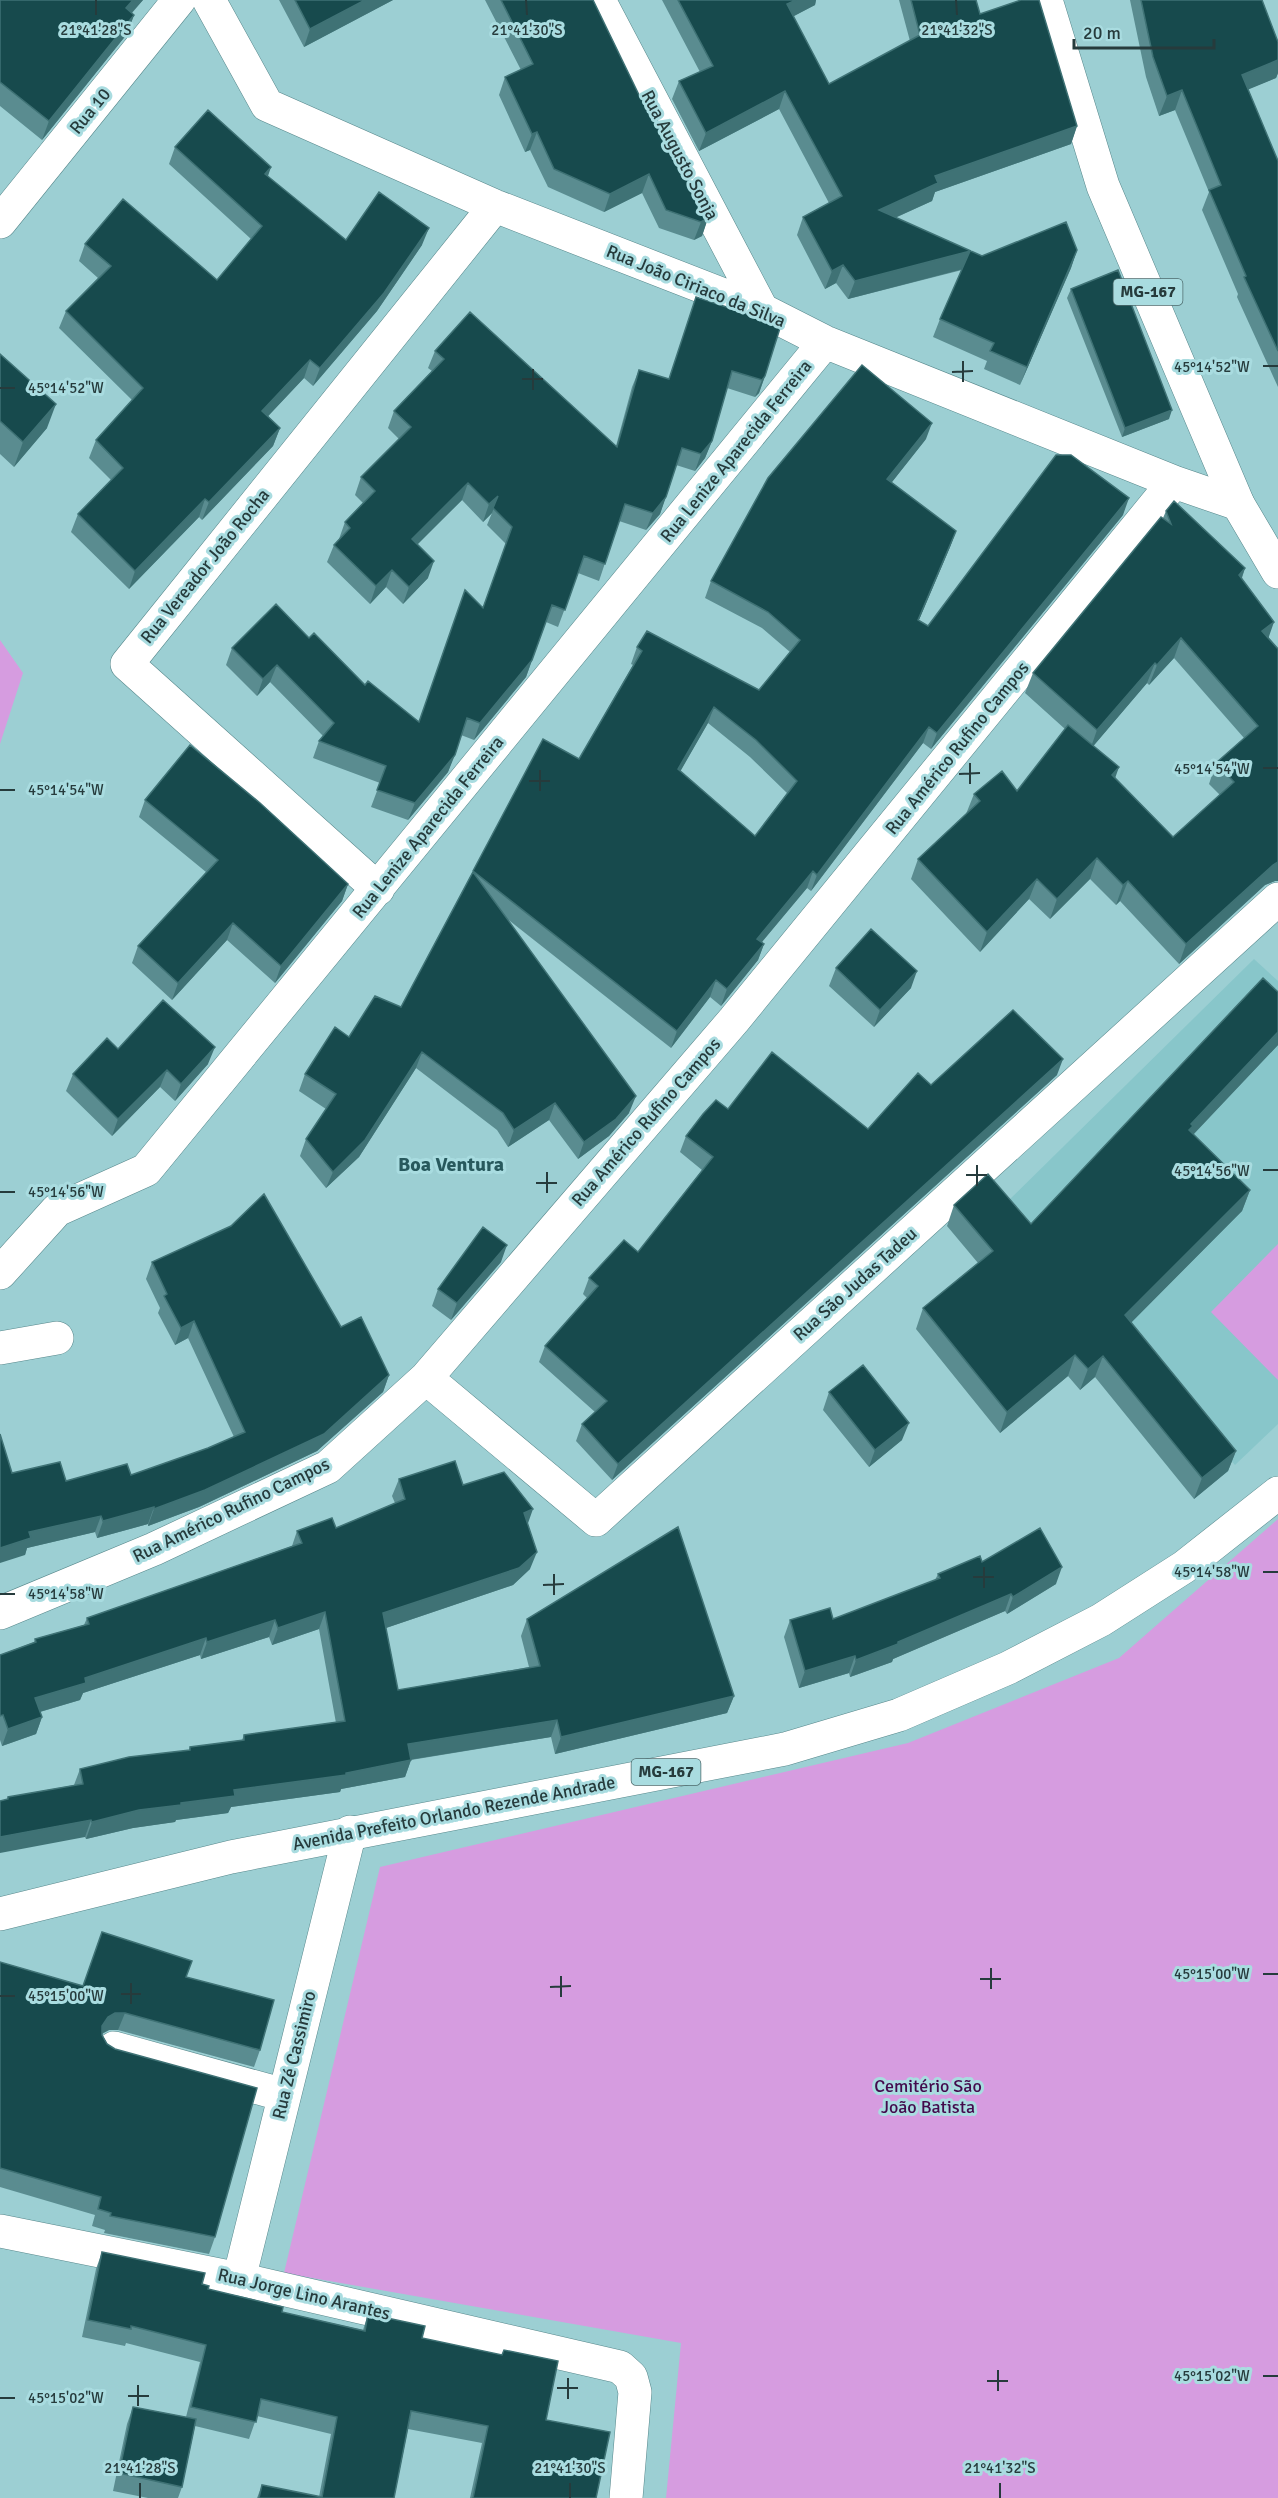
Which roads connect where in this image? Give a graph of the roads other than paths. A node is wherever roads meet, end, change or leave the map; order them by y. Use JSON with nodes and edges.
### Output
{"nodes":[{"id":1,"x":179,"y":0,"type":"edge"},
{"id":2,"x":209,"y":0,"type":"edge"},
{"id":3,"x":599,"y":0,"type":"edge"},
{"id":4,"x":1046,"y":0,"type":"edge"},
{"id":5,"x":495,"y":206,"type":"junction"},
{"id":6,"x":0,"y":222,"type":"edge"},
{"id":7,"x":762,"y":310,"type":"junction"},
{"id":8,"x":825,"y":342,"type":"junction"},
{"id":9,"x":1174,"y":482,"type":"junction"},
{"id":10,"x":1238,"y":504,"type":"junction"},
{"id":11,"x":1278,"y":572,"type":"edge"},
{"id":12,"x":378,"y":889,"type":"junction"},
{"id":13,"x":1278,"y":898,"type":"edge"},
{"id":14,"x":0,"y":1273,"type":"edge"},
{"id":15,"x":57,"y":1338,"type":"dead end"},
{"id":16,"x":0,"y":1348,"type":"edge"},
{"id":17,"x":426,"y":1378,"type":"junction"},
{"id":18,"x":1278,"y":1493,"type":"edge"},
{"id":19,"x":0,"y":1613,"type":"edge"},
{"id":20,"x":350,"y":1832,"type":"junction"},
{"id":21,"x":0,"y":1914,"type":"edge"},
{"id":22,"x":114,"y":2049,"type":"edge"},
{"id":23,"x":284,"y":2096,"type":"junction"},
{"id":24,"x":0,"y":2231,"type":"edge"},
{"id":25,"x":239,"y":2278,"type":"junction"},
{"id":26,"x":627,"y":2498,"type":"edge"}],
"edges":[{"from":1,"to":6,"type":"street","name":"Rua 10"},
{"from":2,"to":5,"type":"street","name":"Rua João Ciriaco da Silva"},
{"from":3,"to":7,"type":"street","name":"Rua Augusto Sonja"},
{"from":4,"to":10,"type":"street","number":"MG-167"},
{"from":5,"to":7,"type":"street","name":"Rua João Ciriaco da Silva"},
{"from":5,"to":12,"type":"street","name":"Rua Vereador João Rocha"},
{"from":7,"to":8,"type":"street","name":"Rua João Ciriaco da Silva"},
{"from":8,"to":9,"type":"street","name":"Rua João Ciriaco da Silva"},
{"from":8,"to":12,"type":"street","name":"Rua Lenize Aparecida Ferreira"},
{"from":9,"to":10,"type":"street","name":"Rua João Ciriaco da Silva"},
{"from":9,"to":17,"type":"street","name":"Rua Américo Rufino Campos"},
{"from":10,"to":11,"type":"street","number":"MG-167"},
{"from":12,"to":14,"type":"street","name":"Rua Lenize Aparecida Ferreira"},
{"from":13,"to":17,"type":"street","name":"Rua São Judas Tadeu"},
{"from":15,"to":16,"type":"street"},
{"from":17,"to":19,"type":"street","name":"Rua Américo Rufino Campos"},
{"from":18,"to":20,"type":"street","name":"Avenida Prefeito Orlando Rezende Andrade","number":"MG-167"},
{"from":20,"to":21,"type":"street","name":"Avenida Prefeito Orlando Rezende Andrade","number":"MG-167"},
{"from":20,"to":23,"type":"street","name":"Rua Zé Cassimiro"},
{"from":22,"to":23,"type":"street"},
{"from":23,"to":25,"type":"street","name":"Rua Zé Cassimiro"},
{"from":24,"to":25,"type":"street","name":"Rua Jorge Lino Arantes"},
{"from":25,"to":26,"type":"street","name":"Rua Jorge Lino Arantes"}]}
